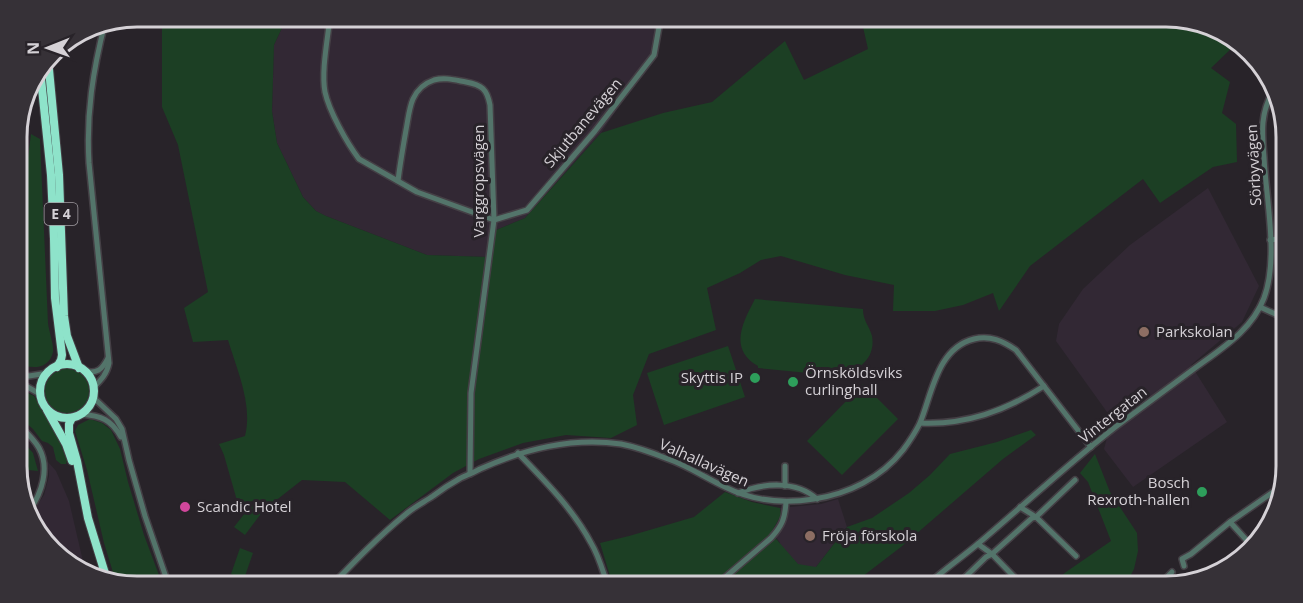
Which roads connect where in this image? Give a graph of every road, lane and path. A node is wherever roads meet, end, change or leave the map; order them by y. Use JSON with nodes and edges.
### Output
{"nodes":[{"id":1,"x":329,"y":27,"type":"edge"},
{"id":2,"x":660,"y":27,"type":"edge"},
{"id":3,"x":103,"y":33,"type":"edge"},
{"id":4,"x":50,"y":78,"type":"edge"},
{"id":5,"x":41,"y":83,"type":"edge"},
{"id":6,"x":1269,"y":99,"type":"edge"},
{"id":7,"x":398,"y":181,"type":"junction"},
{"id":8,"x":494,"y":220,"type":"junction"},
{"id":9,"x":1276,"y":239,"type":"edge"},
{"id":10,"x":1270,"y":240,"type":"junction"},
{"id":11,"x":1260,"y":307,"type":"junction"},
{"id":12,"x":1276,"y":314,"type":"edge"},
{"id":13,"x":108,"y":357,"type":"junction"},
{"id":14,"x":57,"y":367,"type":"junction"},
{"id":15,"x":81,"y":369,"type":"junction"},
{"id":16,"x":48,"y":373,"type":"junction"},
{"id":17,"x":27,"y":376,"type":"edge"},
{"id":18,"x":1044,"y":386,"type":"junction"},
{"id":19,"x":27,"y":387,"type":"edge"},
{"id":20,"x":93,"y":390,"type":"junction"},
{"id":21,"x":40,"y":394,"type":"junction"},
{"id":22,"x":45,"y":406,"type":"junction"},
{"id":23,"x":81,"y":414,"type":"junction"},
{"id":24,"x":72,"y":418,"type":"junction"},
{"id":25,"x":920,"y":423,"type":"junction"},
{"id":26,"x":27,"y":434,"type":"edge"},
{"id":27,"x":124,"y":444,"type":"junction"},
{"id":28,"x":1091,"y":447,"type":"junction"},
{"id":29,"x":518,"y":453,"type":"junction"},
{"id":30,"x":785,"y":466,"type":"dead end"},
{"id":31,"x":471,"y":474,"type":"junction"},
{"id":32,"x":79,"y":478,"type":"junction"},
{"id":33,"x":1075,"y":480,"type":"dead end"},
{"id":34,"x":785,"y":486,"type":"junction"},
{"id":35,"x":1273,"y":491,"type":"edge"},
{"id":36,"x":738,"y":493,"type":"junction"},
{"id":37,"x":817,"y":499,"type":"junction"},
{"id":38,"x":786,"y":502,"type":"junction"},
{"id":39,"x":34,"y":504,"type":"edge"},
{"id":40,"x":1020,"y":507,"type":"junction"},
{"id":41,"x":1036,"y":517,"type":"junction"},
{"id":42,"x":1230,"y":522,"type":"junction"},
{"id":43,"x":1248,"y":540,"type":"edge"},
{"id":44,"x":978,"y":544,"type":"junction"},
{"id":45,"x":992,"y":554,"type":"junction"},
{"id":46,"x":1076,"y":556,"type":"dead end"},
{"id":47,"x":1184,"y":566,"type":"dead end"},
{"id":48,"x":104,"y":571,"type":"edge"},
{"id":49,"x":1172,"y":572,"type":"dead end"},
{"id":50,"x":166,"y":576,"type":"edge"},
{"id":51,"x":340,"y":576,"type":"edge"},
{"id":52,"x":604,"y":576,"type":"edge"},
{"id":53,"x":727,"y":576,"type":"edge"},
{"id":54,"x":942,"y":576,"type":"edge"},
{"id":55,"x":966,"y":576,"type":"edge"},
{"id":56,"x":1013,"y":576,"type":"edge"},
{"id":57,"x":1168,"y":576,"type":"edge"}],
"edges":[{"from":1,"to":7,"type":"street"},
{"from":2,"to":8,"type":"street","name":"Skjutbanevägen"},
{"from":3,"to":13,"type":"street"},
{"from":4,"to":15,"type":"highway","number":"E 4"},
{"from":5,"to":14,"type":"highway","number":"E 4"},
{"from":6,"to":10,"type":"street","name":"Sörbyvägen"},
{"from":7,"to":8,"type":"street"},
{"from":7,"to":8,"type":"street","name":"Varggropsvägen"},
{"from":8,"to":31,"type":"street","name":"Varggropsvägen"},
{"from":9,"to":10,"type":"street"},
{"from":10,"to":11,"type":"street","name":"Vintergatan"},
{"from":11,"to":12,"type":"street"},
{"from":11,"to":28,"type":"street","name":"Vintergatan"},
{"from":13,"to":15,"type":"street"},
{"from":13,"to":20,"type":"street"},
{"from":14,"to":15,"type":"highway"},
{"from":14,"to":16,"type":"highway"},
{"from":15,"to":20,"type":"highway"},
{"from":16,"to":17,"type":"street"},
{"from":16,"to":21,"type":"highway"},
{"from":18,"to":25,"type":"street"},
{"from":18,"to":25,"type":"street","name":"Valhallavägen"},
{"from":18,"to":28,"type":"street","name":"Valhallavägen"},
{"from":19,"to":21,"type":"street"},
{"from":20,"to":23,"type":"highway"},
{"from":20,"to":27,"type":"street"},
{"from":21,"to":22,"type":"highway"},
{"from":22,"to":24,"type":"highway"},
{"from":22,"to":32,"type":"highway"},
{"from":23,"to":24,"type":"highway"},
{"from":23,"to":27,"type":"street"},
{"from":24,"to":32,"type":"highway"},
{"from":25,"to":37,"type":"street","name":"Valhallavägen"},
{"from":26,"to":39,"type":"street"},
{"from":27,"to":50,"type":"street"},
{"from":28,"to":40,"type":"street","name":"Vintergatan"},
{"from":29,"to":31,"type":"street","name":"Valhallavägen"},
{"from":29,"to":36,"type":"street","name":"Valhallavägen"},
{"from":29,"to":52,"type":"street"},
{"from":30,"to":34,"type":"street"},
{"from":31,"to":51,"type":"street","name":"Valhallavägen"},
{"from":32,"to":48,"type":"highway"},
{"from":33,"to":41,"type":"street"},
{"from":34,"to":36,"type":"street"},
{"from":34,"to":37,"type":"street"},
{"from":35,"to":42,"type":"street"},
{"from":36,"to":38,"type":"street","name":"Valhallavägen"},
{"from":37,"to":38,"type":"street","name":"Valhallavägen"},
{"from":38,"to":53,"type":"street"},
{"from":40,"to":41,"type":"street"},
{"from":40,"to":44,"type":"street","name":"Vintergatan"},
{"from":41,"to":45,"type":"street"},
{"from":41,"to":46,"type":"street"},
{"from":42,"to":43,"type":"street"},
{"from":42,"to":47,"type":"street"},
{"from":44,"to":45,"type":"street"},
{"from":44,"to":54,"type":"street","name":"Vintergatan"},
{"from":45,"to":55,"type":"street"},
{"from":45,"to":56,"type":"street"},
{"from":49,"to":57,"type":"street"}]}
